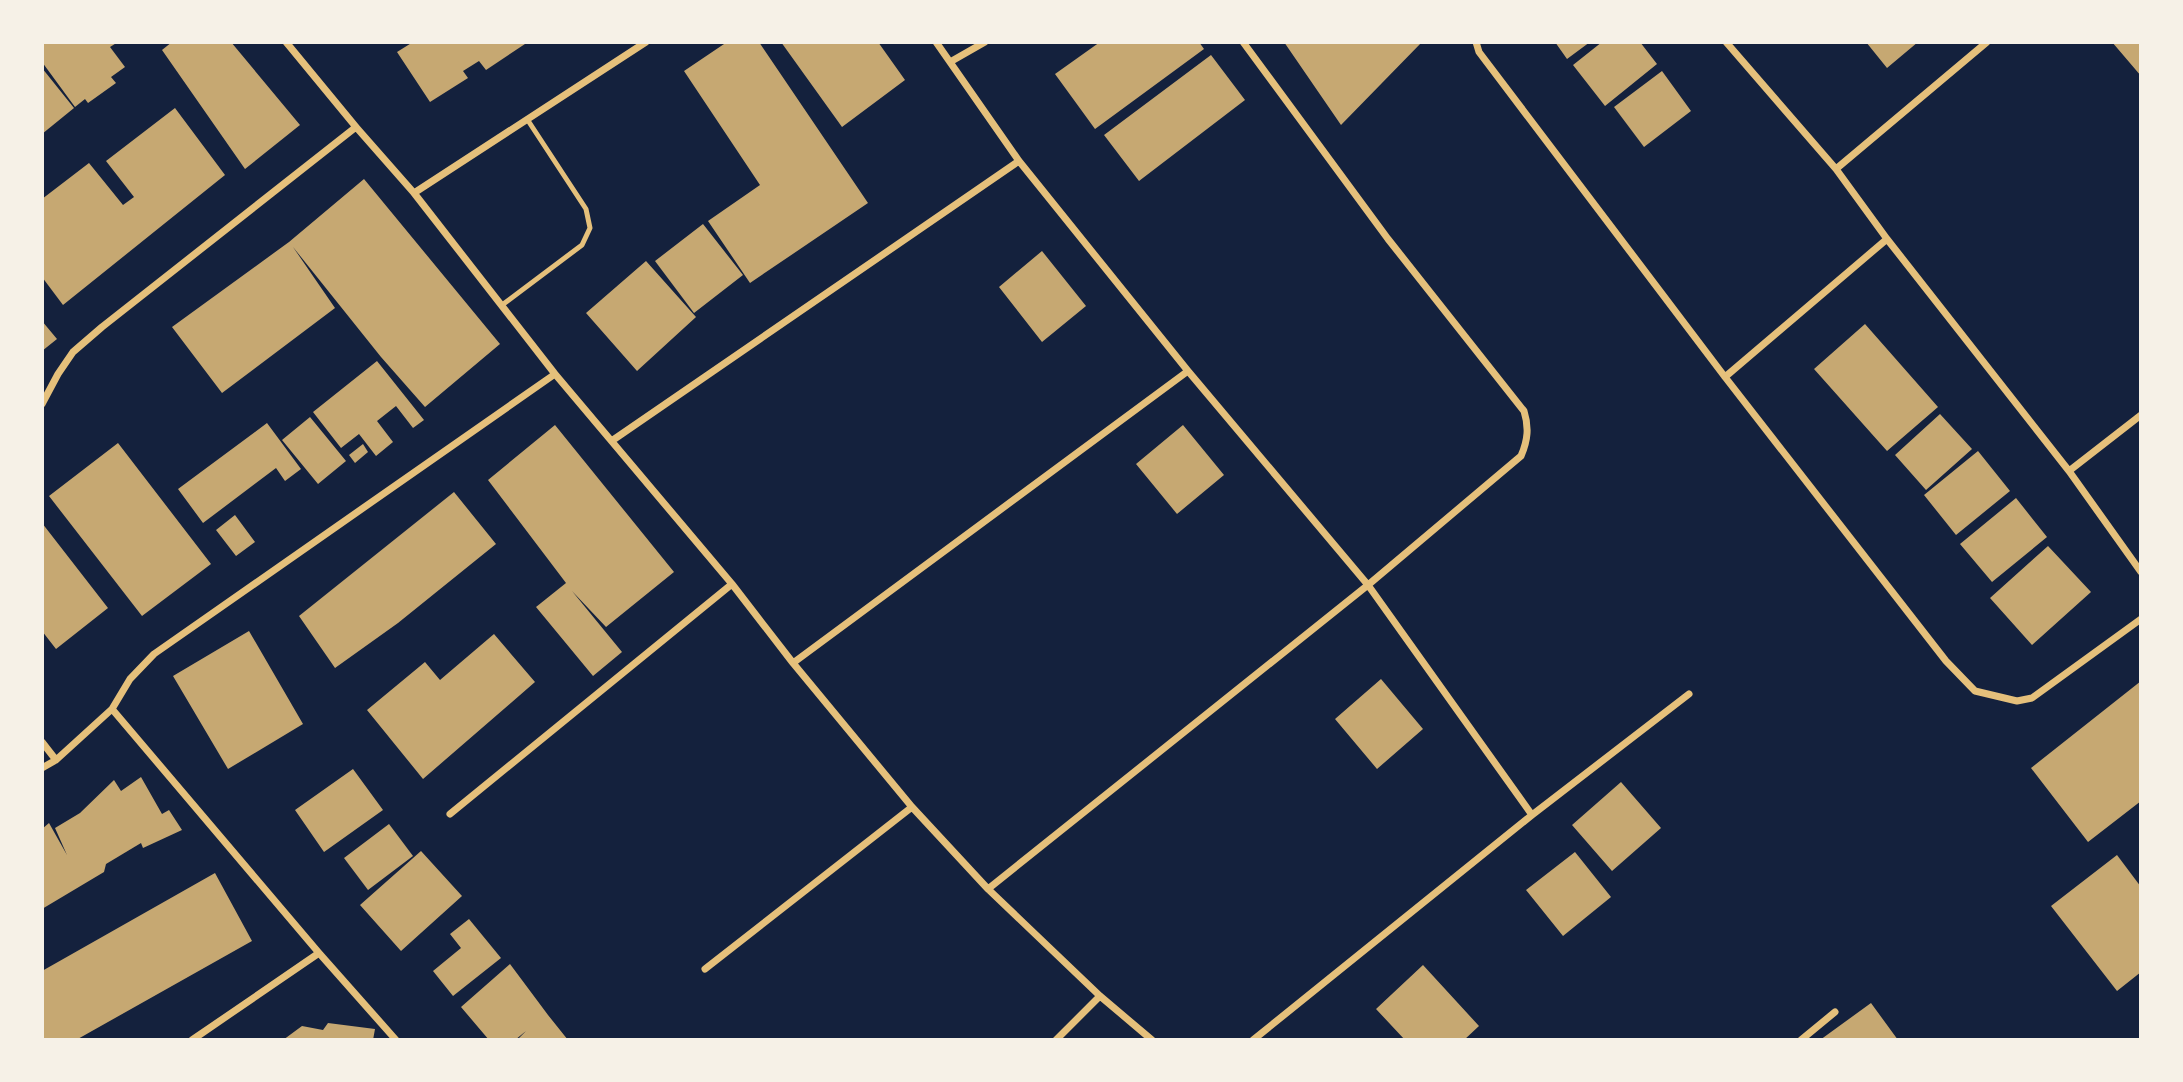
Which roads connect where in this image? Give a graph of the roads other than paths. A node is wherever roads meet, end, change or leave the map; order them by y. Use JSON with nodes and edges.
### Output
{"nodes":[{"id":1,"x":286,"y":42,"type":"edge"},
{"id":2,"x":646,"y":42,"type":"edge"},
{"id":3,"x":936,"y":42,"type":"edge"},
{"id":4,"x":985,"y":42,"type":"edge"},
{"id":5,"x":1243,"y":42,"type":"edge"},
{"id":6,"x":1476,"y":42,"type":"edge"},
{"id":7,"x":1726,"y":42,"type":"edge"},
{"id":8,"x":1987,"y":42,"type":"edge"},
{"id":9,"x":950,"y":62,"type":"junction"},
{"id":10,"x":527,"y":120,"type":"junction"},
{"id":11,"x":356,"y":127,"type":"junction"},
{"id":12,"x":1019,"y":161,"type":"junction"},
{"id":13,"x":1836,"y":169,"type":"junction"},
{"id":14,"x":414,"y":193,"type":"junction"},
{"id":15,"x":1887,"y":239,"type":"junction"},
{"id":16,"x":502,"y":305,"type":"junction"},
{"id":17,"x":1188,"y":371,"type":"junction"},
{"id":18,"x":555,"y":374,"type":"junction"},
{"id":19,"x":1726,"y":377,"type":"junction"},
{"id":20,"x":42,"y":404,"type":"edge"},
{"id":21,"x":2141,"y":415,"type":"edge"},
{"id":22,"x":613,"y":440,"type":"junction"},
{"id":23,"x":2069,"y":471,"type":"junction"},
{"id":24,"x":2141,"y":572,"type":"edge"},
{"id":25,"x":732,"y":584,"type":"junction"},
{"id":26,"x":1368,"y":585,"type":"junction"},
{"id":27,"x":2141,"y":619,"type":"edge"},
{"id":28,"x":793,"y":663,"type":"junction"},
{"id":29,"x":1689,"y":694,"type":"dead end"},
{"id":30,"x":112,"y":709,"type":"junction"},
{"id":31,"x":42,"y":742,"type":"edge"},
{"id":32,"x":56,"y":760,"type":"junction"},
{"id":33,"x":42,"y":768,"type":"edge"},
{"id":34,"x":912,"y":807,"type":"junction"},
{"id":35,"x":450,"y":814,"type":"dead end"},
{"id":36,"x":1532,"y":816,"type":"junction"},
{"id":37,"x":988,"y":889,"type":"junction"},
{"id":38,"x":319,"y":953,"type":"junction"},
{"id":39,"x":705,"y":969,"type":"dead end"},
{"id":40,"x":1100,"y":996,"type":"junction"},
{"id":41,"x":1835,"y":1012,"type":"dead end"},
{"id":42,"x":192,"y":1040,"type":"edge"},
{"id":43,"x":396,"y":1040,"type":"edge"},
{"id":44,"x":1056,"y":1040,"type":"edge"},
{"id":45,"x":1152,"y":1040,"type":"edge"},
{"id":46,"x":1253,"y":1040,"type":"edge"},
{"id":47,"x":1801,"y":1040,"type":"edge"}],
"edges":[{"from":1,"to":11,"type":"street"},
{"from":2,"to":10,"type":"street"},
{"from":3,"to":9,"type":"street"},
{"from":4,"to":9,"type":"street"},
{"from":5,"to":26,"type":"street"},
{"from":6,"to":19,"type":"street"},
{"from":7,"to":13,"type":"street"},
{"from":8,"to":13,"type":"street"},
{"from":9,"to":12,"type":"street"},
{"from":10,"to":14,"type":"street"},
{"from":10,"to":16,"type":"lane"},
{"from":11,"to":14,"type":"street"},
{"from":11,"to":20,"type":"street"},
{"from":12,"to":17,"type":"street"},
{"from":12,"to":22,"type":"street"},
{"from":13,"to":15,"type":"street"},
{"from":14,"to":16,"type":"street"},
{"from":15,"to":19,"type":"street"},
{"from":15,"to":23,"type":"street"},
{"from":16,"to":18,"type":"street"},
{"from":17,"to":26,"type":"street"},
{"from":17,"to":28,"type":"street"},
{"from":18,"to":22,"type":"street"},
{"from":18,"to":30,"type":"street"},
{"from":19,"to":27,"type":"street"},
{"from":21,"to":23,"type":"street"},
{"from":22,"to":25,"type":"street"},
{"from":23,"to":24,"type":"street"},
{"from":25,"to":28,"type":"street"},
{"from":25,"to":35,"type":"street"},
{"from":26,"to":36,"type":"street"},
{"from":26,"to":37,"type":"street"},
{"from":28,"to":34,"type":"street"},
{"from":29,"to":36,"type":"street"},
{"from":30,"to":32,"type":"street"},
{"from":30,"to":38,"type":"street"},
{"from":31,"to":32,"type":"street"},
{"from":32,"to":33,"type":"street"},
{"from":34,"to":37,"type":"street"},
{"from":34,"to":39,"type":"street"},
{"from":36,"to":46,"type":"street"},
{"from":37,"to":40,"type":"street"},
{"from":38,"to":42,"type":"street"},
{"from":38,"to":43,"type":"street"},
{"from":40,"to":44,"type":"street"},
{"from":40,"to":45,"type":"street"},
{"from":41,"to":47,"type":"street"}]}
